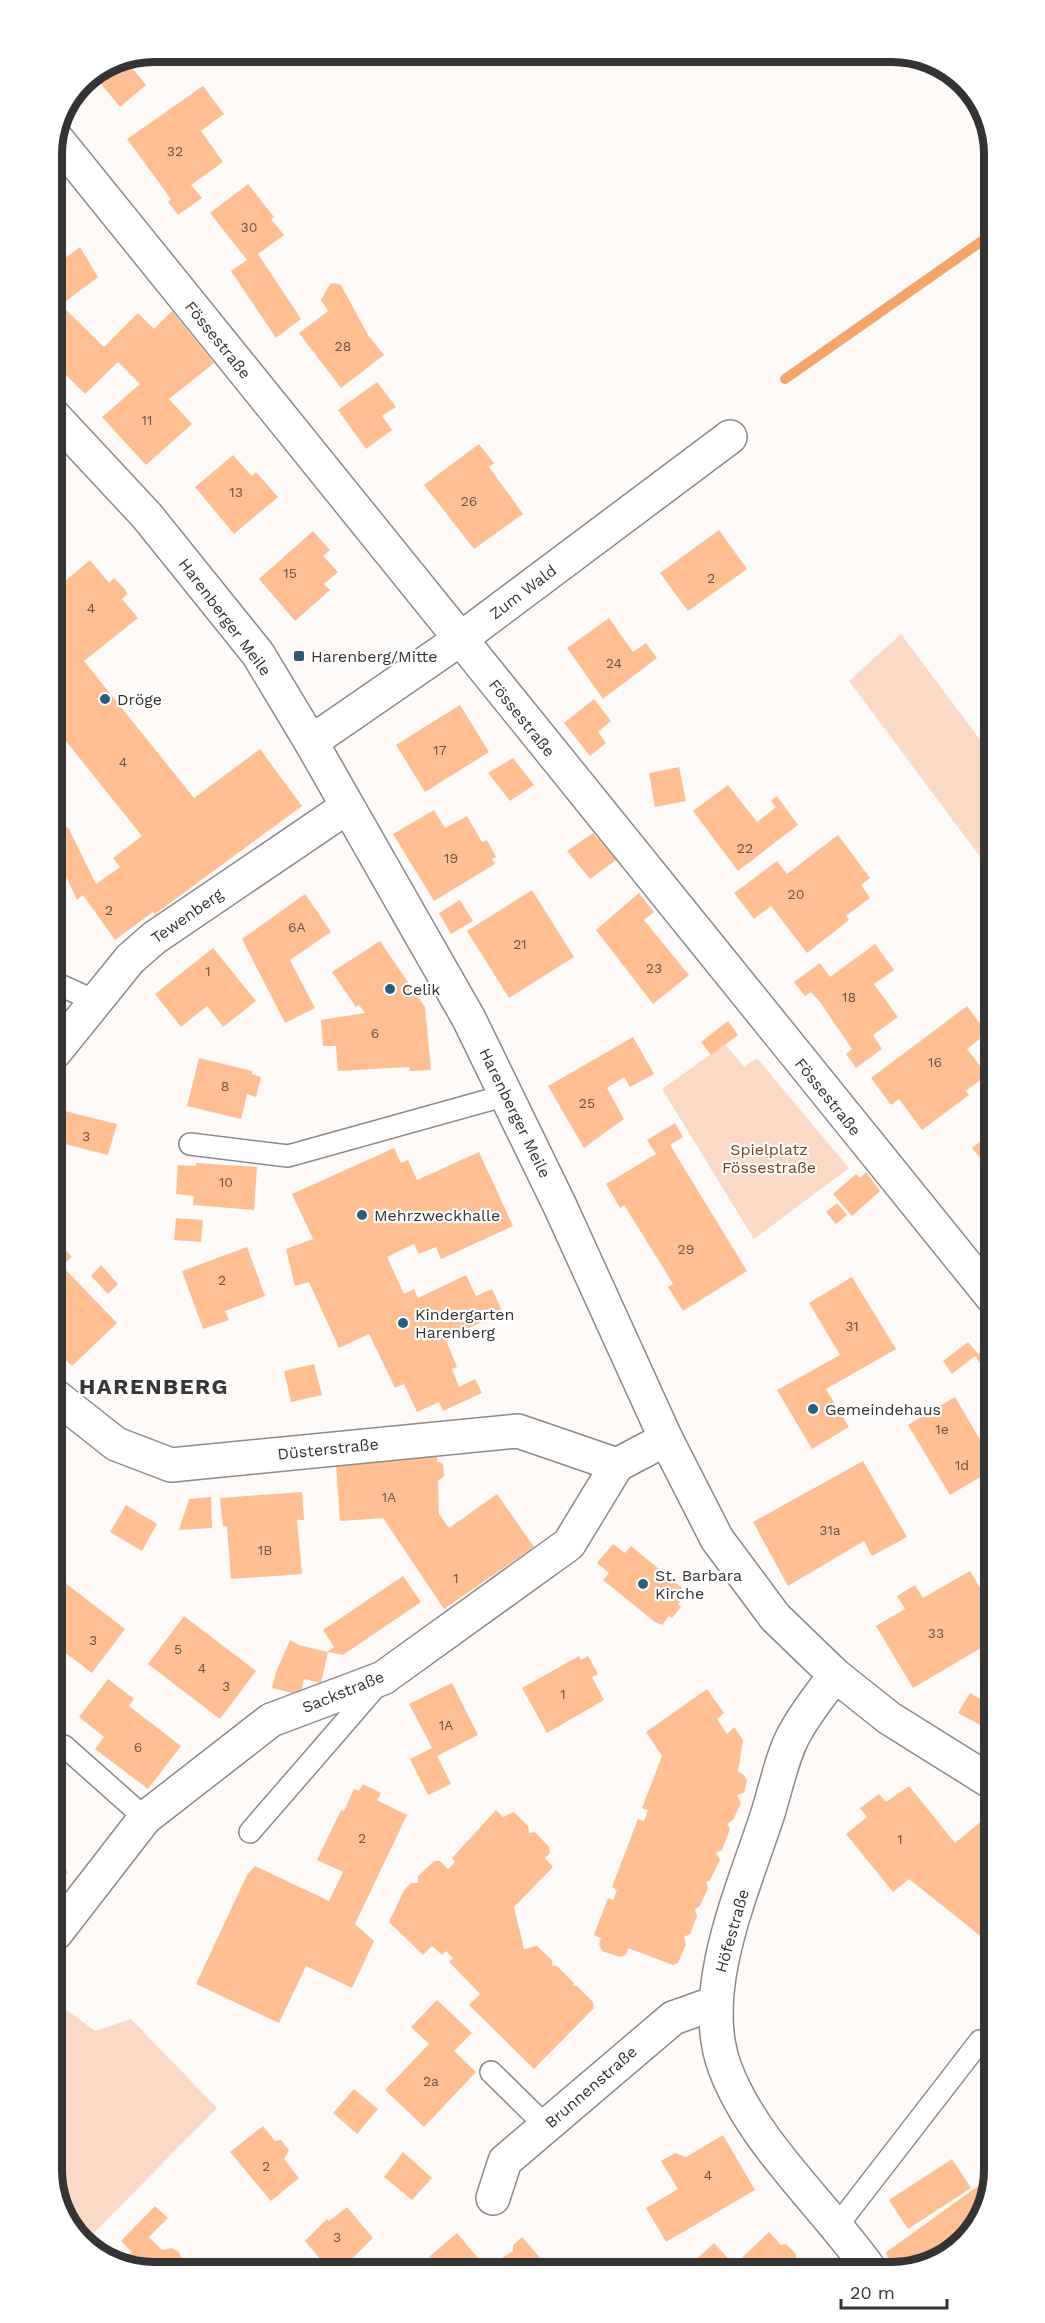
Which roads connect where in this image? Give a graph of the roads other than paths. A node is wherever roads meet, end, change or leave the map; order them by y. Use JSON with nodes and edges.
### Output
{"nodes":[{"id":1,"x":62,"y":146,"type":"edge"},
{"id":2,"x":62,"y":425,"type":"edge"},
{"id":3,"x":730,"y":437,"type":"dead end"},
{"id":4,"x":459,"y":640,"type":"junction"},
{"id":5,"x":311,"y":742,"type":"junction"},
{"id":6,"x":347,"y":807,"type":"junction"},
{"id":7,"x":62,"y":986,"type":"edge"},
{"id":8,"x":95,"y":1000,"type":"junction"},
{"id":9,"x":62,"y":1043,"type":"edge"},
{"id":10,"x":507,"y":1095,"type":"junction"},
{"id":11,"x":190,"y":1144,"type":"dead end"},
{"id":12,"x":984,"y":1287,"type":"edge"},
{"id":13,"x":62,"y":1401,"type":"edge"},
{"id":14,"x":666,"y":1439,"type":"junction"},
{"id":15,"x":617,"y":1465,"type":"junction"},
{"id":16,"x":835,"y":1675,"type":"junction"},
{"id":17,"x":383,"y":1678,"type":"junction"},
{"id":18,"x":64,"y":1746,"type":"dead end"},
{"id":19,"x":984,"y":1777,"type":"edge"},
{"id":20,"x":145,"y":1818,"type":"junction"},
{"id":21,"x":250,"y":1832,"type":"dead end"},
{"id":22,"x":62,"y":1925,"type":"edge"},
{"id":23,"x":715,"y":2003,"type":"junction"},
{"id":24,"x":980,"y":2041,"type":"dead end"},
{"id":25,"x":491,"y":2072,"type":"dead end"},
{"id":26,"x":546,"y":2126,"type":"junction"},
{"id":27,"x":493,"y":2198,"type":"dead end"},
{"id":28,"x":837,"y":2226,"type":"junction"},
{"id":29,"x":864,"y":2262,"type":"edge"}],
"edges":[{"from":1,"to":4,"type":"street","name":"Fössestraße"},
{"from":2,"to":5,"type":"street","name":"Harenberger Meile"},
{"from":3,"to":4,"type":"street","name":"Zum Wald"},
{"from":4,"to":5,"type":"street","name":"Zum Wald"},
{"from":4,"to":12,"type":"street","name":"Fössestraße"},
{"from":5,"to":6,"type":"street","name":"Harenberger Meile"},
{"from":6,"to":8,"type":"street","name":"Tewenberg"},
{"from":6,"to":10,"type":"street","name":"Harenberger Meile"},
{"from":7,"to":8,"type":"lane"},
{"from":8,"to":9,"type":"street","name":"Tewenberg"},
{"from":10,"to":11,"type":"lane"},
{"from":10,"to":14,"type":"street","name":"Harenberger Meile"},
{"from":13,"to":15,"type":"street","name":"Düsterstraße"},
{"from":14,"to":15,"type":"street"},
{"from":14,"to":16,"type":"street","name":"Harenberger Meile"},
{"from":15,"to":17,"type":"street","name":"Sackstraße"},
{"from":16,"to":19,"type":"street","name":"Harenberger Meile"},
{"from":16,"to":23,"type":"street","name":"Höfestraße"},
{"from":17,"to":20,"type":"street","name":"Sackstraße"},
{"from":17,"to":21,"type":"lane"},
{"from":18,"to":20,"type":"lane"},
{"from":20,"to":22,"type":"street","name":"Sackstraße"},
{"from":23,"to":26,"type":"street","name":"Brunnenstraße"},
{"from":23,"to":28,"type":"street","name":"Höfestraße"},
{"from":24,"to":28,"type":"lane"},
{"from":25,"to":26,"type":"lane"},
{"from":26,"to":27,"type":"street","name":"Brunnenstraße"},
{"from":28,"to":29,"type":"street","name":"Höfestraße"}]}
